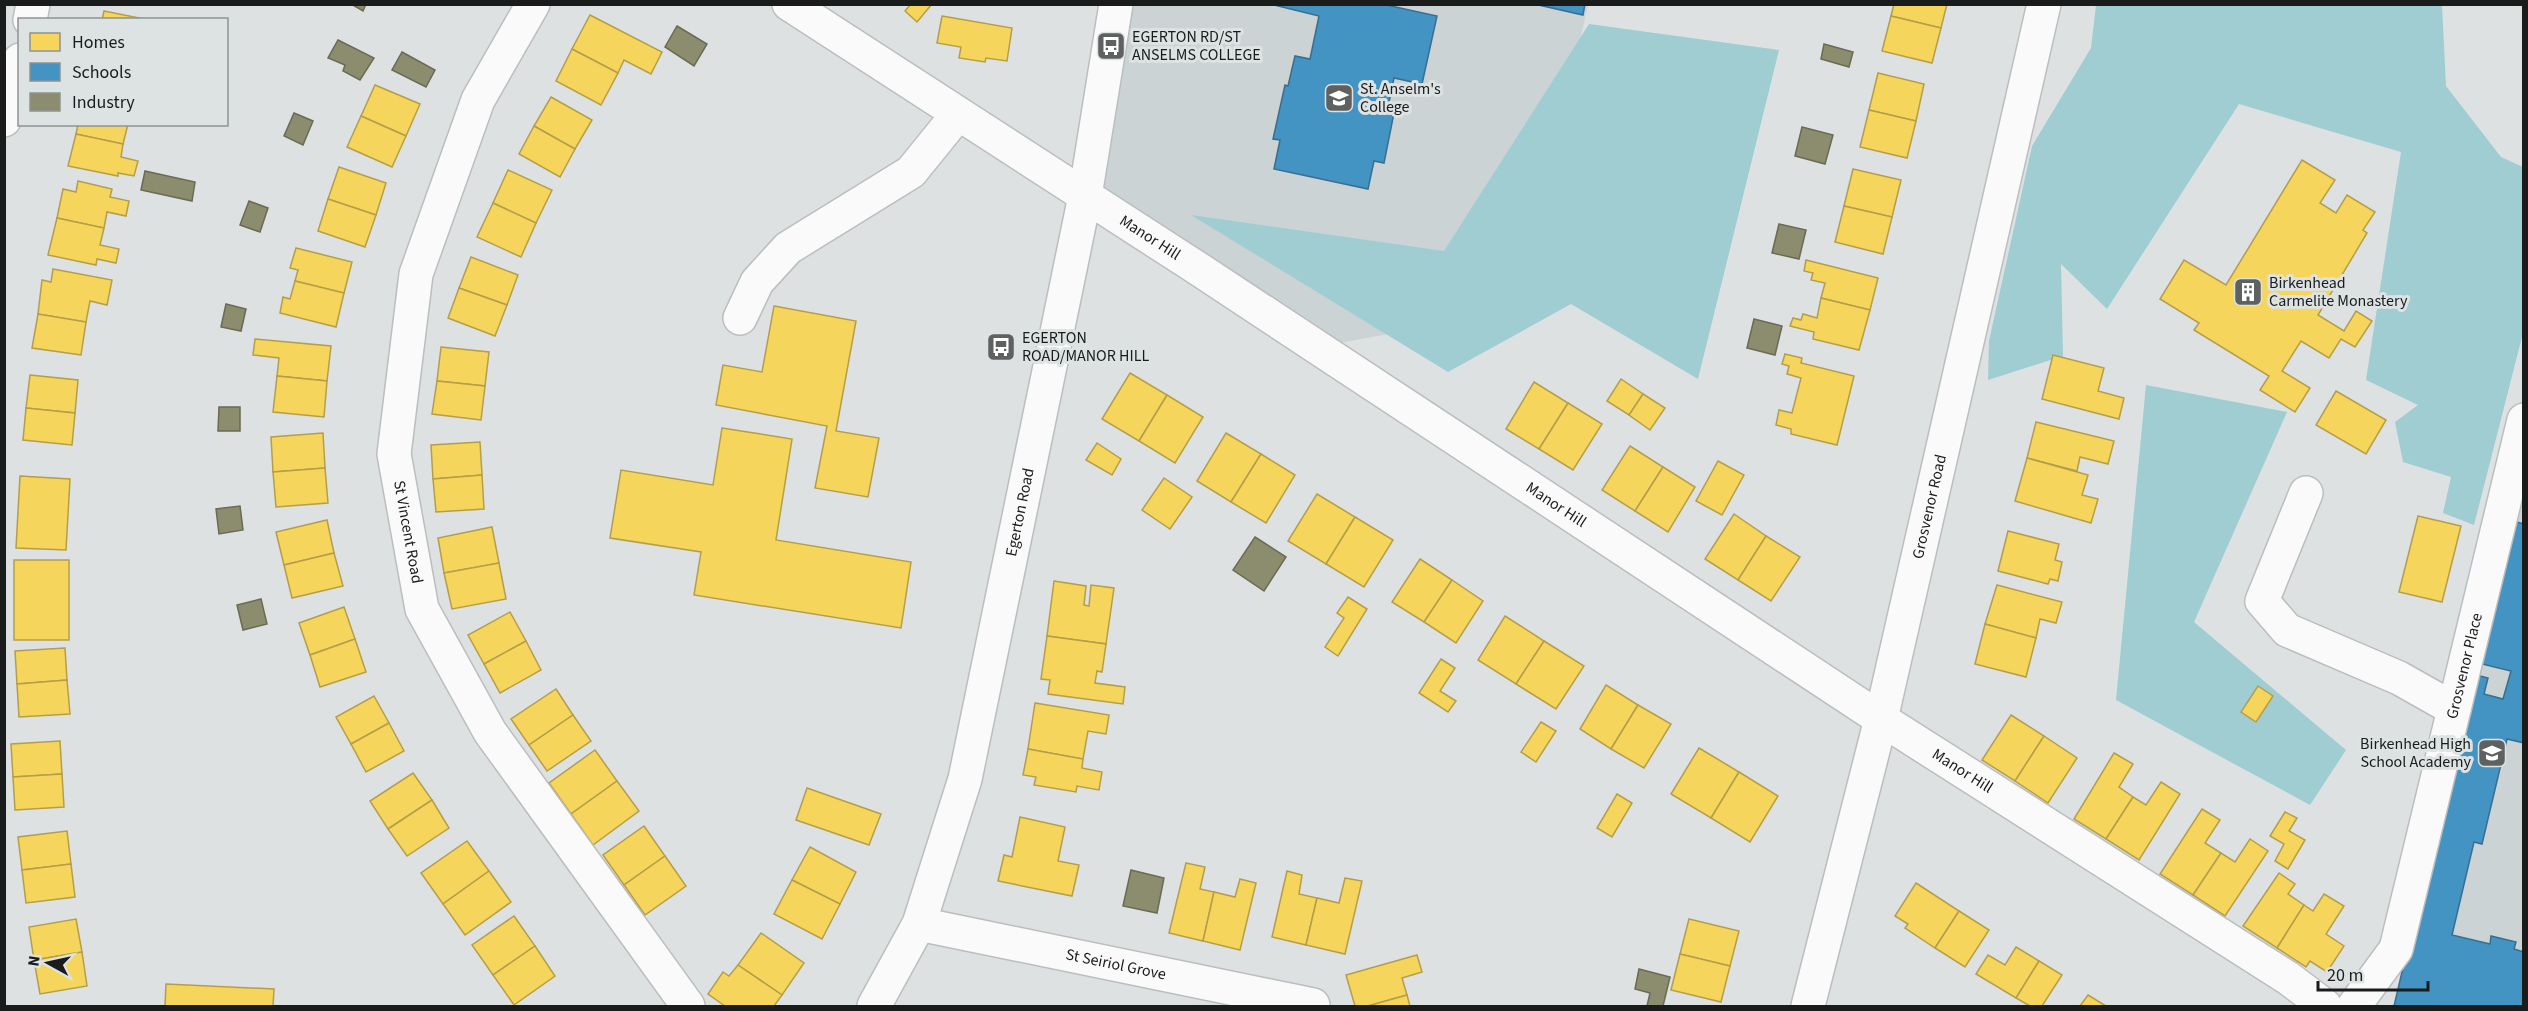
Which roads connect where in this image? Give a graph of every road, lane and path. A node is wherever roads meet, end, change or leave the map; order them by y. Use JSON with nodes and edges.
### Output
{"nodes":[{"id":1,"x":533,"y":4,"type":"edge"},
{"id":2,"x":789,"y":4,"type":"edge"},
{"id":3,"x":1116,"y":4,"type":"edge"},
{"id":4,"x":2044,"y":4,"type":"edge"},
{"id":5,"x":18,"y":68,"type":"edge"},
{"id":6,"x":958,"y":114,"type":"junction"},
{"id":7,"x":4,"y":120,"type":"edge"},
{"id":8,"x":1085,"y":196,"type":"junction"},
{"id":9,"x":740,"y":318,"type":"dead end"},
{"id":10,"x":2523,"y":420,"type":"edge"},
{"id":11,"x":2306,"y":493,"type":"dead end"},
{"id":12,"x":2454,"y":709,"type":"junction"},
{"id":13,"x":1881,"y":719,"type":"junction"},
{"id":14,"x":919,"y":924,"type":"junction"},
{"id":15,"x":1313,"y":1005,"type":"dead end"},
{"id":16,"x":688,"y":1006,"type":"edge"},
{"id":17,"x":874,"y":1006,"type":"edge"},
{"id":18,"x":1808,"y":1006,"type":"edge"},
{"id":19,"x":2325,"y":1006,"type":"edge"},
{"id":20,"x":2354,"y":1006,"type":"edge"}],
"edges":[{"from":1,"to":16,"type":"street","name":"St Vincent Road"},
{"from":2,"to":6,"type":"street","name":"Manor Hill"},
{"from":3,"to":8,"type":"street","name":"Egerton Road"},
{"from":4,"to":13,"type":"street","name":"Grosvenor Road"},
{"from":5,"to":7,"type":"street"},
{"from":6,"to":8,"type":"street","name":"Manor Hill"},
{"from":6,"to":9,"type":"street"},
{"from":8,"to":13,"type":"street","name":"Manor Hill"},
{"from":8,"to":14,"type":"street","name":"Egerton Road"},
{"from":10,"to":12,"type":"street","name":"Grosvenor Place"},
{"from":11,"to":12,"type":"street"},
{"from":12,"to":20,"type":"street","name":"Grosvenor Place"},
{"from":13,"to":18,"type":"street","name":"Grosvenor Road"},
{"from":13,"to":19,"type":"street","name":"Manor Hill"},
{"from":14,"to":15,"type":"street","name":"St Seiriol Grove"},
{"from":14,"to":17,"type":"street","name":"Egerton Road"}]}
